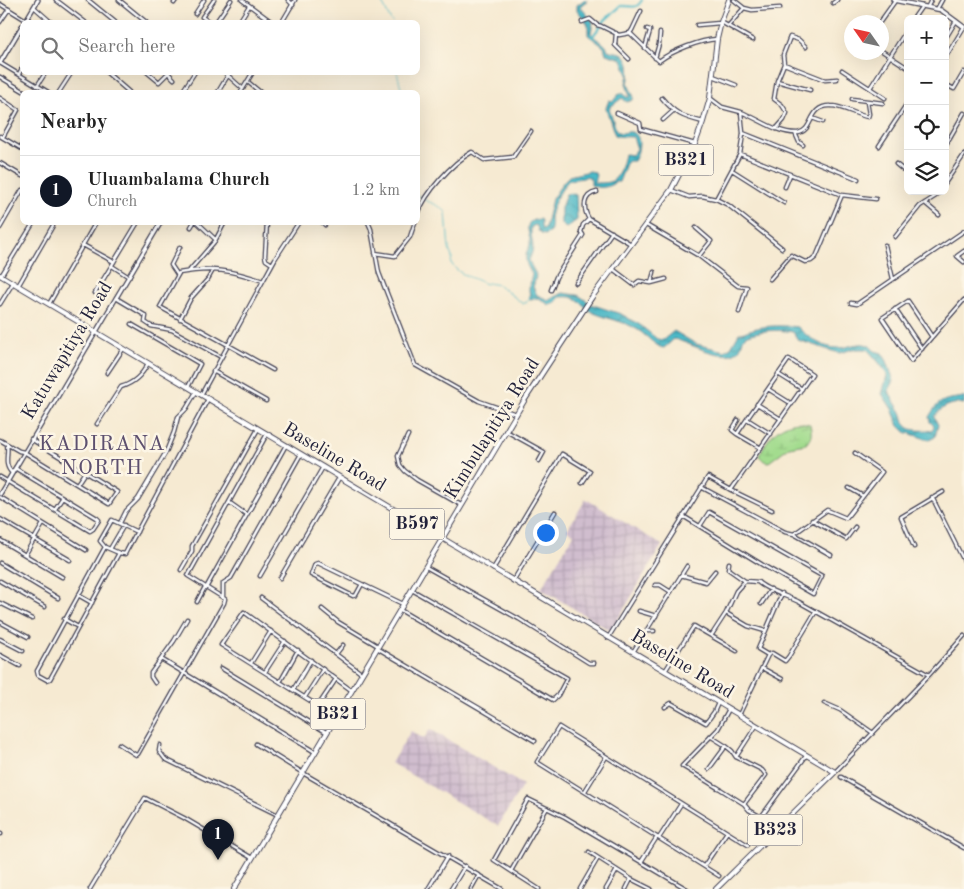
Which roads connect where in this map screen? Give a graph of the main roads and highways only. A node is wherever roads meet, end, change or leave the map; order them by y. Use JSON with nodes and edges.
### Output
{"nodes":[{"id":1,"x":729,"y":0,"type":"edge"},
{"id":2,"x":1,"y":276,"type":"edge"},
{"id":3,"x":442,"y":539,"type":"junction"},
{"id":4,"x":834,"y":772,"type":"joint"},
{"id":5,"x":234,"y":889,"type":"edge"},
{"id":6,"x":716,"y":889,"type":"edge"}],
"edges":[{"from":1,"to":3,"type":"main road","name":"Kimbulapitiya Road","number":"B321"},
{"from":2,"to":3,"type":"main road","name":"Baseline Road","number":"B597"},
{"from":3,"to":4,"type":"main road","name":"Baseline Road","number":"B597"},
{"from":3,"to":5,"type":"main road","name":"Kimbulapitiya Road","number":"B321"},
{"from":4,"to":6,"type":"main road","number":"B323"}]}
